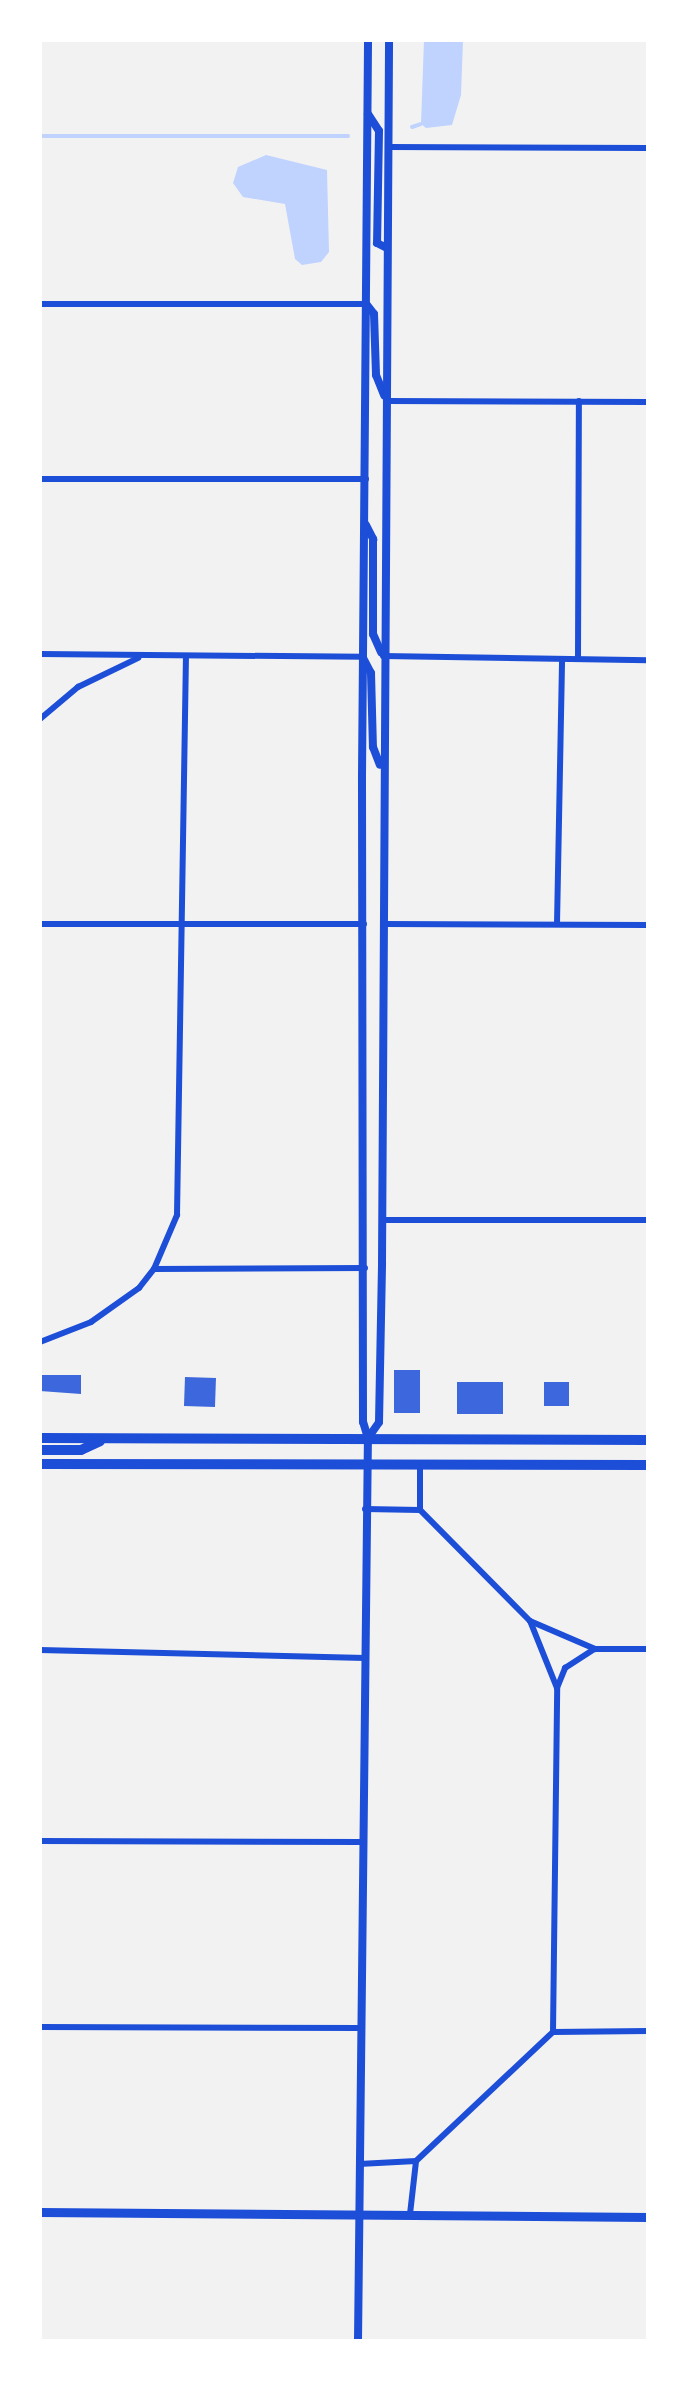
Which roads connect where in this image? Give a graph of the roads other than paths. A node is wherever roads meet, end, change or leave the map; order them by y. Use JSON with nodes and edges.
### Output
{"nodes":[{"id":1,"x":368,"y":40,"type":"edge"},
{"id":2,"x":389,"y":40,"type":"edge"},
{"id":3,"x":368,"y":112,"type":"junction"},
{"id":4,"x":387,"y":147,"type":"junction"},
{"id":5,"x":648,"y":148,"type":"edge"},
{"id":6,"x":387,"y":248,"type":"junction"},
{"id":7,"x":40,"y":304,"type":"edge"},
{"id":8,"x":367,"y":304,"type":"junction"},
{"id":9,"x":387,"y":401,"type":"junction"},
{"id":10,"x":579,"y":401,"type":"junction"},
{"id":11,"x":648,"y":402,"type":"edge"},
{"id":12,"x":40,"y":479,"type":"edge"},
{"id":13,"x":366,"y":479,"type":"junction"},
{"id":14,"x":366,"y":524,"type":"junction"},
{"id":15,"x":40,"y":654,"type":"edge"},
{"id":16,"x":143,"y":655,"type":"junction"},
{"id":17,"x":186,"y":656,"type":"junction"},
{"id":18,"x":383,"y":656,"type":"junction"},
{"id":19,"x":363,"y":657,"type":"junction"},
{"id":20,"x":562,"y":659,"type":"junction"},
{"id":21,"x":578,"y":659,"type":"junction"},
{"id":22,"x":648,"y":660,"type":"edge"},
{"id":23,"x":40,"y":719,"type":"edge"},
{"id":24,"x":382,"y":769,"type":"junction"},
{"id":25,"x":40,"y":924,"type":"edge"},
{"id":26,"x":184,"y":924,"type":"junction"},
{"id":27,"x":364,"y":924,"type":"junction"},
{"id":28,"x":383,"y":924,"type":"junction"},
{"id":29,"x":557,"y":924,"type":"junction"},
{"id":30,"x":648,"y":925,"type":"edge"},
{"id":31,"x":382,"y":1220,"type":"junction"},
{"id":32,"x":648,"y":1220,"type":"edge"},
{"id":33,"x":365,"y":1268,"type":"junction"},
{"id":34,"x":154,"y":1269,"type":"junction"},
{"id":35,"x":40,"y":1342,"type":"edge"},
{"id":36,"x":40,"y":1438,"type":"edge"},
{"id":37,"x":105,"y":1438,"type":"junction"},
{"id":38,"x":368,"y":1438,"type":"junction"},
{"id":39,"x":648,"y":1440,"type":"edge"},
{"id":40,"x":40,"y":1450,"type":"edge"},
{"id":41,"x":40,"y":1464,"type":"edge"},
{"id":42,"x":367,"y":1464,"type":"junction"},
{"id":43,"x":420,"y":1464,"type":"junction"},
{"id":44,"x":648,"y":1465,"type":"edge"},
{"id":45,"x":365,"y":1509,"type":"junction"},
{"id":46,"x":420,"y":1510,"type":"junction"},
{"id":47,"x":530,"y":1621,"type":"junction"},
{"id":48,"x":595,"y":1649,"type":"junction"},
{"id":49,"x":648,"y":1649,"type":"edge"},
{"id":50,"x":40,"y":1650,"type":"edge"},
{"id":51,"x":365,"y":1658,"type":"junction"},
{"id":52,"x":557,"y":1688,"type":"junction"},
{"id":53,"x":40,"y":1841,"type":"edge"},
{"id":54,"x":362,"y":1842,"type":"junction"},
{"id":55,"x":40,"y":2027,"type":"edge"},
{"id":56,"x":361,"y":2028,"type":"junction"},
{"id":57,"x":648,"y":2031,"type":"edge"},
{"id":58,"x":553,"y":2032,"type":"junction"},
{"id":59,"x":416,"y":2161,"type":"junction"},
{"id":60,"x":359,"y":2164,"type":"junction"},
{"id":61,"x":40,"y":2212,"type":"edge"},
{"id":62,"x":359,"y":2214,"type":"junction"},
{"id":63,"x":410,"y":2214,"type":"junction"},
{"id":64,"x":648,"y":2217,"type":"edge"},
{"id":65,"x":358,"y":2341,"type":"edge"}],
"edges":[{"from":1,"to":3,"type":"street"},
{"from":2,"to":4,"type":"street"},
{"from":3,"to":6,"type":"street"},
{"from":3,"to":8,"type":"street"},
{"from":4,"to":5,"type":"street"},
{"from":4,"to":6,"type":"street"},
{"from":6,"to":9,"type":"street"},
{"from":7,"to":8,"type":"street"},
{"from":8,"to":9,"type":"street"},
{"from":8,"to":13,"type":"street"},
{"from":9,"to":10,"type":"street"},
{"from":9,"to":18,"type":"street"},
{"from":10,"to":11,"type":"street"},
{"from":10,"to":21,"type":"street"},
{"from":12,"to":13,"type":"street"},
{"from":13,"to":14,"type":"street"},
{"from":14,"to":18,"type":"street"},
{"from":14,"to":19,"type":"street"},
{"from":15,"to":16,"type":"street"},
{"from":16,"to":17,"type":"street"},
{"from":16,"to":23,"type":"street"},
{"from":17,"to":19,"type":"street"},
{"from":17,"to":26,"type":"street"},
{"from":18,"to":20,"type":"street"},
{"from":18,"to":24,"type":"street"},
{"from":19,"to":24,"type":"street"},
{"from":19,"to":27,"type":"street"},
{"from":20,"to":21,"type":"street"},
{"from":20,"to":29,"type":"street"},
{"from":21,"to":22,"type":"street"},
{"from":24,"to":28,"type":"street"},
{"from":25,"to":26,"type":"street"},
{"from":26,"to":27,"type":"street"},
{"from":26,"to":34,"type":"street"},
{"from":27,"to":33,"type":"street"},
{"from":28,"to":29,"type":"street"},
{"from":28,"to":31,"type":"street"},
{"from":29,"to":30,"type":"street"},
{"from":31,"to":32,"type":"street"},
{"from":31,"to":38,"type":"street"},
{"from":33,"to":34,"type":"street"},
{"from":33,"to":38,"type":"street"},
{"from":34,"to":35,"type":"street"},
{"from":36,"to":37,"type":"main road"},
{"from":37,"to":38,"type":"main road"},
{"from":37,"to":40,"type":"main road"},
{"from":38,"to":39,"type":"main road"},
{"from":38,"to":42,"type":"street"},
{"from":41,"to":42,"type":"main road"},
{"from":42,"to":43,"type":"main road"},
{"from":42,"to":45,"type":"street"},
{"from":43,"to":44,"type":"main road"},
{"from":43,"to":46,"type":"street"},
{"from":45,"to":46,"type":"street"},
{"from":45,"to":51,"type":"street"},
{"from":46,"to":47,"type":"street"},
{"from":47,"to":48,"type":"street"},
{"from":47,"to":52,"type":"street"},
{"from":48,"to":49,"type":"street"},
{"from":48,"to":52,"type":"street"},
{"from":50,"to":51,"type":"street"},
{"from":51,"to":54,"type":"street"},
{"from":52,"to":58,"type":"street"},
{"from":53,"to":54,"type":"street"},
{"from":54,"to":56,"type":"street"},
{"from":55,"to":56,"type":"street"},
{"from":56,"to":60,"type":"street"},
{"from":57,"to":58,"type":"street"},
{"from":58,"to":59,"type":"street"},
{"from":59,"to":60,"type":"street"},
{"from":59,"to":63,"type":"street"},
{"from":60,"to":62,"type":"street"},
{"from":61,"to":62,"type":"main road"},
{"from":62,"to":63,"type":"main road"},
{"from":62,"to":65,"type":"street"},
{"from":63,"to":64,"type":"main road"}]}
